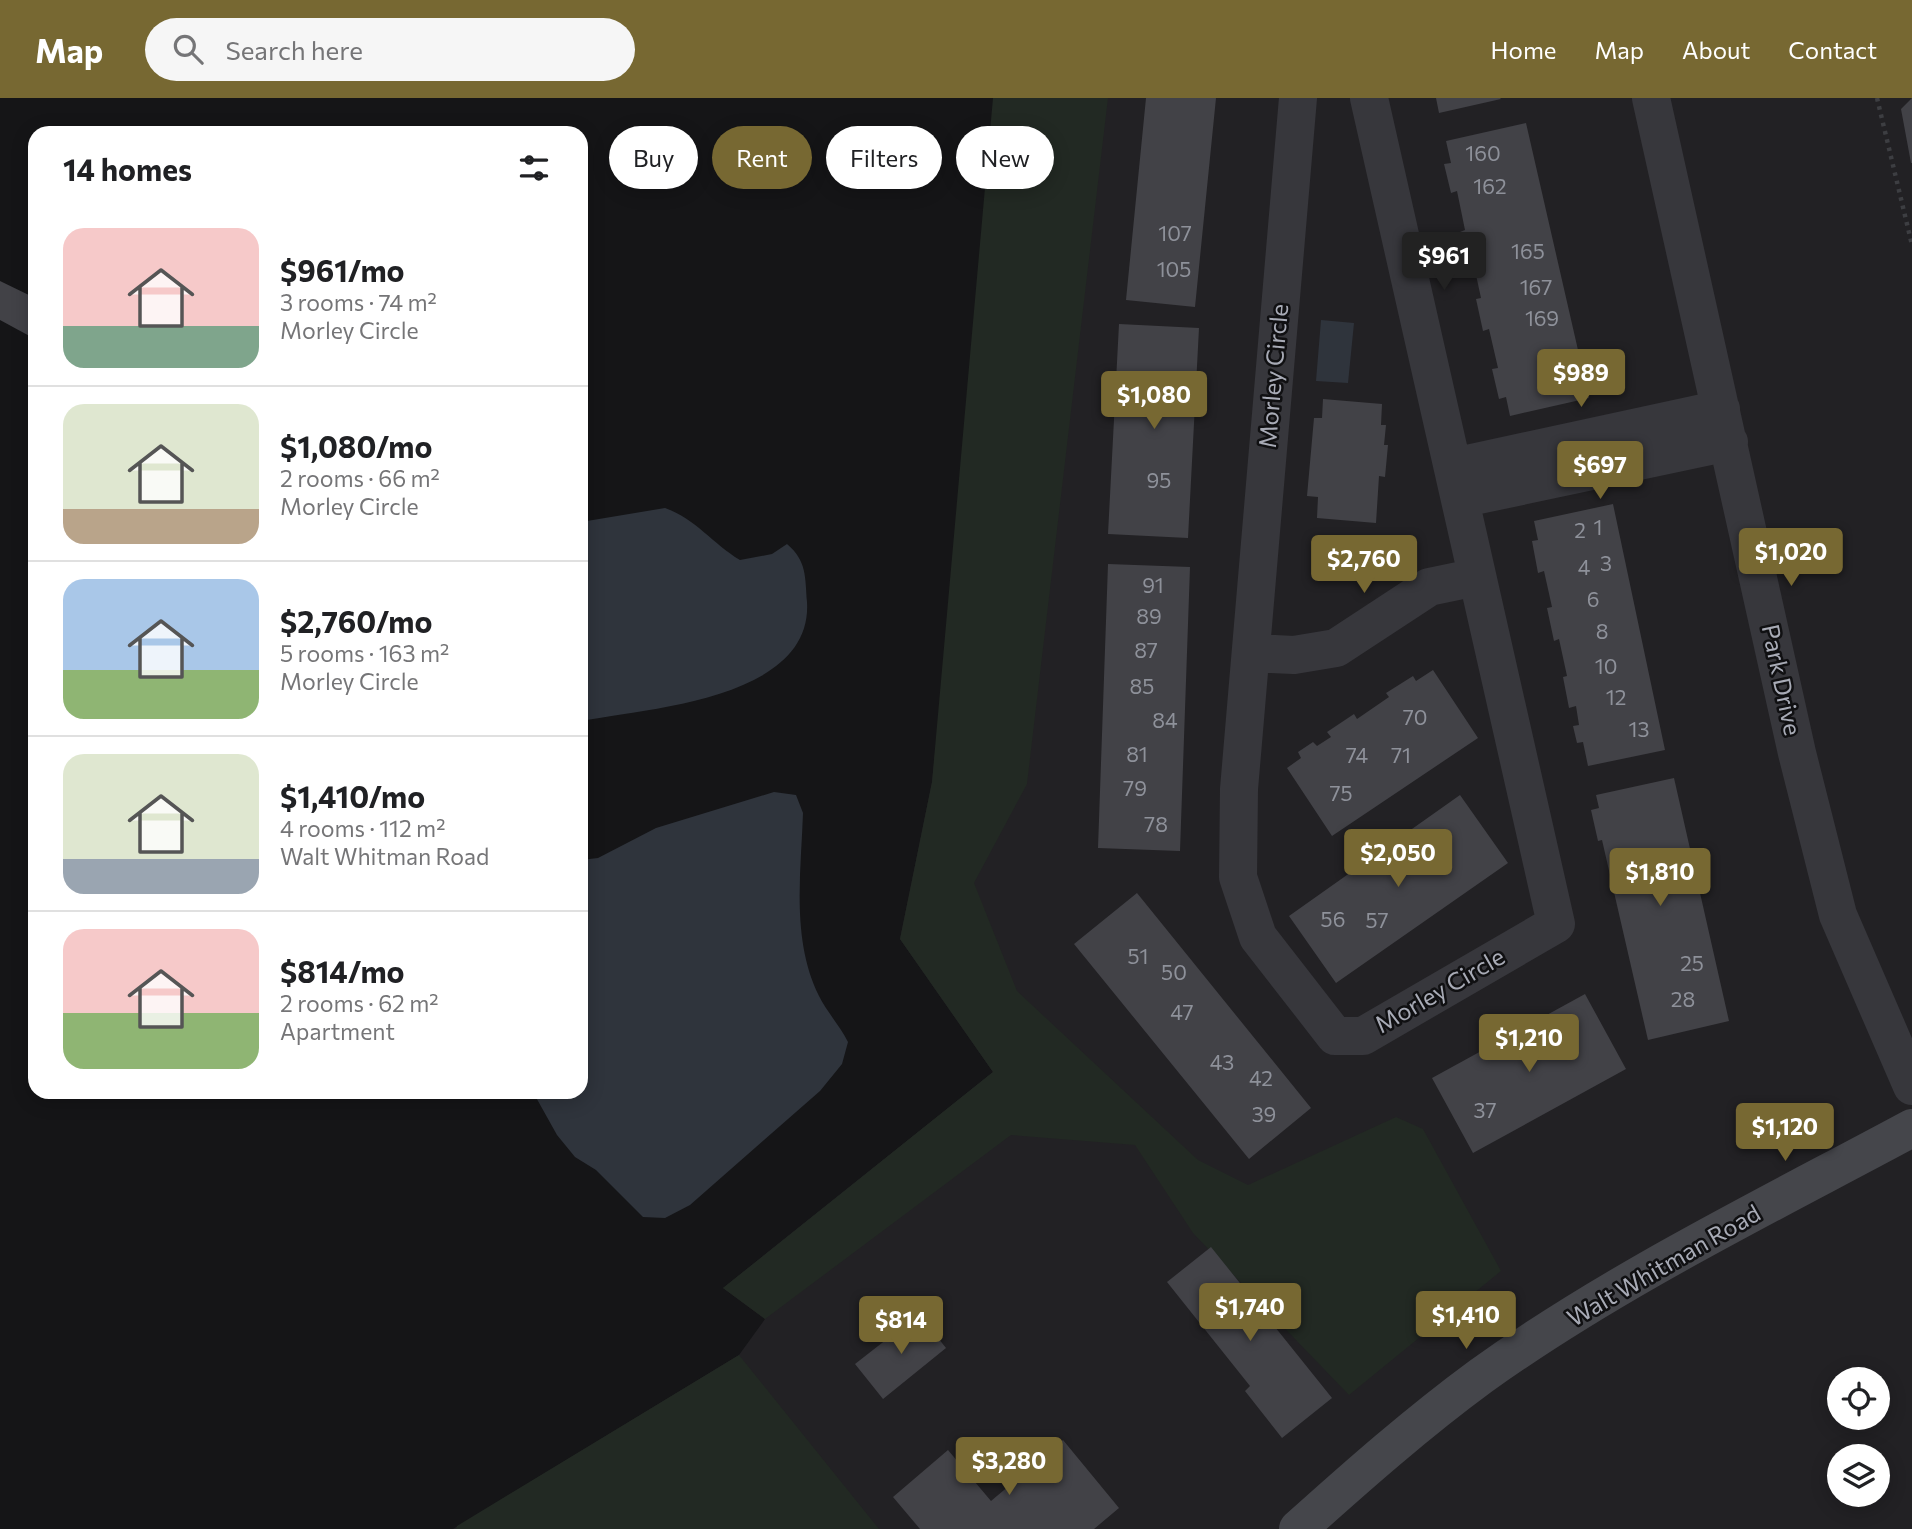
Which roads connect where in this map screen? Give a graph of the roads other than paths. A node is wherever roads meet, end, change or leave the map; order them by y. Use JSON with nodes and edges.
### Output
{"nodes":[{"id":1,"x":1298,"y":98,"type":"edge"},
{"id":2,"x":1369,"y":98,"type":"edge"},
{"id":3,"x":1651,"y":98,"type":"edge"},
{"id":4,"x":1725,"y":425,"type":"junction"},
{"id":5,"x":1456,"y":483,"type":"junction"},
{"id":6,"x":1477,"y":577,"type":"junction"},
{"id":7,"x":1251,"y":653,"type":"junction"},
{"id":8,"x":1912,"y":1086,"type":"edge"},
{"id":9,"x":1912,"y":1128,"type":"edge"},
{"id":10,"x":1298,"y":1529,"type":"edge"}],
"edges":[{"from":1,"to":7,"type":"street","name":"Morley Circle"},
{"from":2,"to":5,"type":"street","name":"Morley Circle"},
{"from":3,"to":4,"type":"street","name":"Park Drive"},
{"from":4,"to":5,"type":"street"},
{"from":4,"to":8,"type":"street","name":"Park Drive"},
{"from":5,"to":6,"type":"street","name":"Morley Circle"},
{"from":6,"to":7,"type":"street"},
{"from":6,"to":7,"type":"street","name":"Morley Circle"},
{"from":9,"to":10,"type":"main road","name":"Walt Whitman Road"}]}
